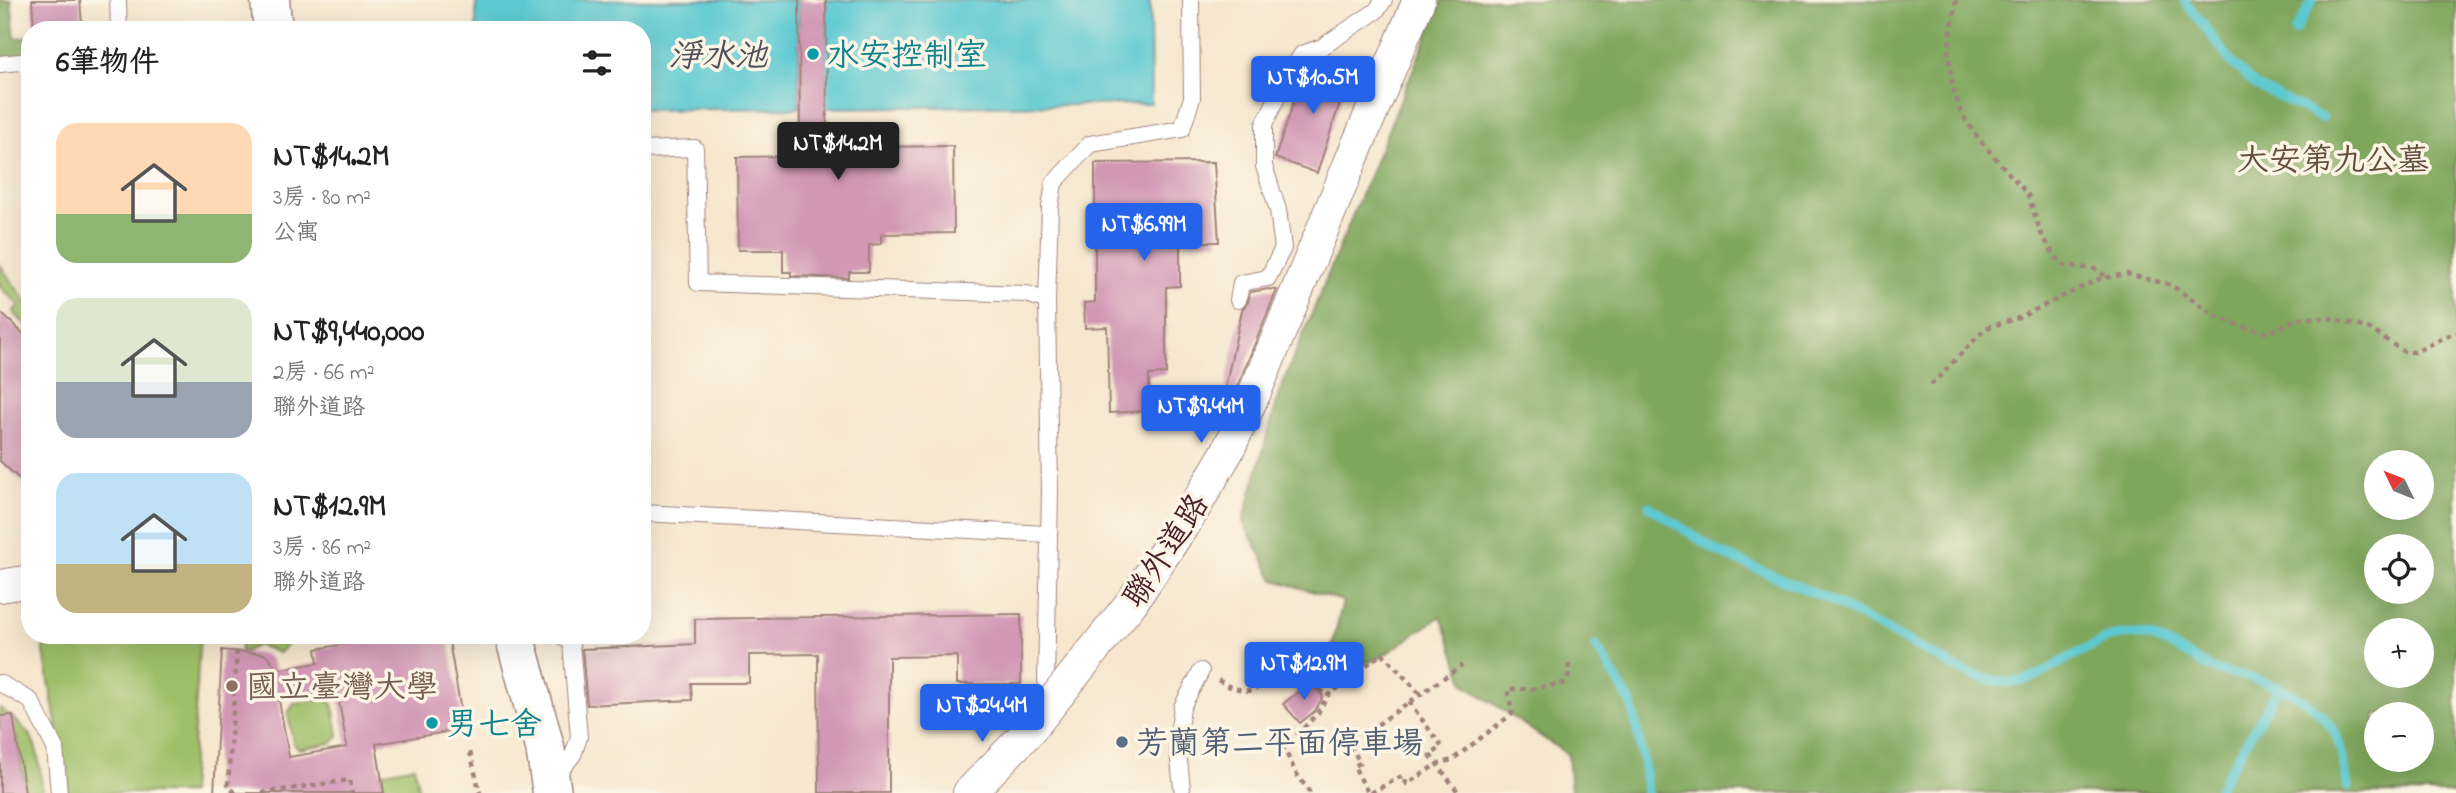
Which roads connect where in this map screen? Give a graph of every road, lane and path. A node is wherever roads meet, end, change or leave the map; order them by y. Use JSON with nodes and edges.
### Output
{"nodes":[{"id":1,"x":118,"y":0,"type":"edge"},
{"id":2,"x":270,"y":0,"type":"edge"},
{"id":3,"x":1191,"y":0,"type":"edge"},
{"id":4,"x":1384,"y":0,"type":"edge"},
{"id":5,"x":1419,"y":0,"type":"edge"},
{"id":6,"x":1956,"y":0,"type":"edge"},
{"id":7,"x":119,"y":21,"type":"edge"},
{"id":8,"x":272,"y":21,"type":"edge"},
{"id":9,"x":21,"y":62,"type":"edge"},
{"id":10,"x":0,"y":64,"type":"edge"},
{"id":11,"x":651,"y":150,"type":"edge"},
{"id":12,"x":1353,"y":163,"type":"junction"},
{"id":13,"x":1330,"y":224,"type":"junction"},
{"id":14,"x":1295,"y":242,"type":"junction"},
{"id":15,"x":1308,"y":276,"type":"dead end"},
{"id":16,"x":2108,"y":277,"type":"junction"},
{"id":17,"x":1047,"y":300,"type":"junction"},
{"id":18,"x":1238,"y":300,"type":"dead end"},
{"id":19,"x":2456,"y":332,"type":"edge"},
{"id":20,"x":1931,"y":385,"type":"dead end"},
{"id":21,"x":651,"y":513,"type":"edge"},
{"id":22,"x":1047,"y":534,"type":"junction"},
{"id":23,"x":21,"y":582,"type":"edge"},
{"id":24,"x":0,"y":586,"type":"edge"},
{"id":25,"x":237,"y":644,"type":"edge"},
{"id":26,"x":516,"y":644,"type":"edge"},
{"id":27,"x":571,"y":644,"type":"edge"},
{"id":28,"x":1569,"y":663,"type":"dead end"},
{"id":29,"x":1462,"y":665,"type":"dead end"},
{"id":30,"x":1202,"y":671,"type":"joint"},
{"id":31,"x":1045,"y":681,"type":"dead end"},
{"id":32,"x":0,"y":683,"type":"edge"},
{"id":33,"x":1420,"y":694,"type":"junction"},
{"id":34,"x":1327,"y":696,"type":"junction"},
{"id":35,"x":1409,"y":702,"type":"junction"},
{"id":36,"x":470,"y":752,"type":"dead end"},
{"id":37,"x":1437,"y":764,"type":"junction"},
{"id":38,"x":551,"y":788,"type":"edge"},
{"id":39,"x":1182,"y":791,"type":"edge"},
{"id":40,"x":59,"y":793,"type":"edge"},
{"id":41,"x":235,"y":793,"type":"edge"},
{"id":42,"x":262,"y":793,"type":"edge"},
{"id":43,"x":352,"y":793,"type":"edge"},
{"id":44,"x":480,"y":793,"type":"edge"},
{"id":45,"x":969,"y":793,"type":"edge"},
{"id":46,"x":1310,"y":793,"type":"edge"},
{"id":47,"x":1368,"y":793,"type":"edge"},
{"id":48,"x":1459,"y":793,"type":"edge"}],
"edges":[{"from":1,"to":7,"type":"lane"},
{"from":2,"to":8,"type":"street"},
{"from":3,"to":17,"type":"lane"},
{"from":4,"to":14,"type":"lane"},
{"from":5,"to":12,"type":"street","name":"聯外道路"},
{"from":6,"to":16,"type":"path"},
{"from":9,"to":10,"type":"lane"},
{"from":11,"to":17,"type":"lane"},
{"from":12,"to":13,"type":"lane"},
{"from":12,"to":45,"type":"street","name":"聯外道路","bridge":true},
{"from":13,"to":14,"type":"lane"},
{"from":13,"to":15,"type":"lane"},
{"from":14,"to":18,"type":"lane"},
{"from":16,"to":19,"type":"path"},
{"from":16,"to":20,"type":"path"},
{"from":17,"to":22,"type":"lane"},
{"from":21,"to":22,"type":"lane"},
{"from":22,"to":31,"type":"lane"},
{"from":23,"to":24,"type":"street"},
{"from":25,"to":41,"type":"path"},
{"from":26,"to":38,"type":"street"},
{"from":27,"to":38,"type":"lane"},
{"from":28,"to":37,"type":"path"},
{"from":29,"to":33,"type":"path"},
{"from":30,"to":34,"type":"path"},
{"from":30,"to":39,"type":"lane"},
{"from":32,"to":40,"type":"lane"},
{"from":33,"to":34,"type":"path"},
{"from":33,"to":35,"type":"path"},
{"from":34,"to":46,"type":"path"},
{"from":35,"to":37,"type":"path"},
{"from":35,"to":47,"type":"path"},
{"from":36,"to":44,"type":"path"},
{"from":37,"to":47,"type":"path"},
{"from":37,"to":48,"type":"path"},
{"from":42,"to":43,"type":"path"}]}
